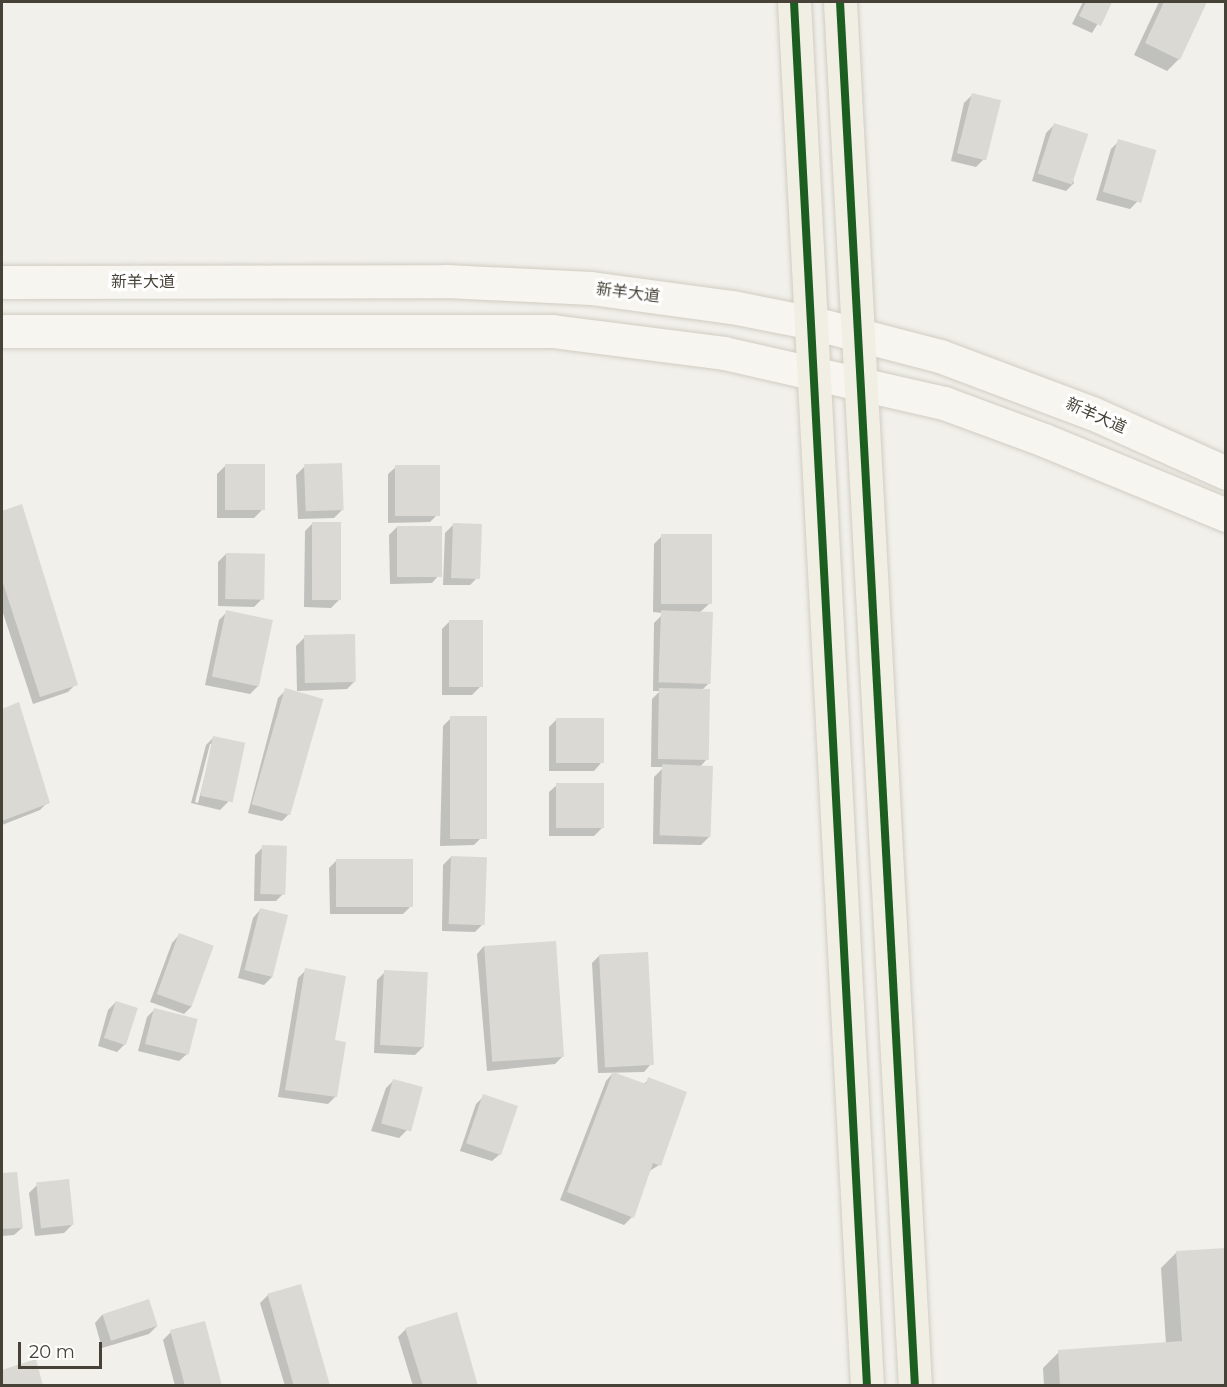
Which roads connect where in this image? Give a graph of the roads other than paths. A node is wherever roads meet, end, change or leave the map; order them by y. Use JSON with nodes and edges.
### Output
{"nodes":[{"id":1,"x":794,"y":2,"type":"edge"},
{"id":2,"x":840,"y":2,"type":"edge"},
{"id":3,"x":2,"y":282,"type":"edge"},
{"id":4,"x":813,"y":323,"type":"junction"},
{"id":5,"x":2,"y":331,"type":"edge"},
{"id":6,"x":858,"y":334,"type":"junction"},
{"id":7,"x":816,"y":373,"type":"junction"},
{"id":8,"x":859,"y":383,"type":"junction"},
{"id":9,"x":1226,"y":473,"type":"edge"},
{"id":10,"x":1226,"y":515,"type":"edge"},
{"id":11,"x":867,"y":1386,"type":"edge"},
{"id":12,"x":915,"y":1386,"type":"edge"}],
"edges":[{"from":1,"to":4,"type":"main road"},
{"from":2,"to":6,"type":"main road"},
{"from":3,"to":4,"type":"main road","name":"新羊大道"},
{"from":4,"to":6,"type":"main road","name":"新羊大道"},
{"from":4,"to":7,"type":"main road"},
{"from":5,"to":7,"type":"main road"},
{"from":6,"to":8,"type":"main road"},
{"from":6,"to":9,"type":"main road","name":"新羊大道"},
{"from":7,"to":8,"type":"main road"},
{"from":7,"to":11,"type":"main road"},
{"from":8,"to":10,"type":"main road"},
{"from":8,"to":12,"type":"main road"}]}
